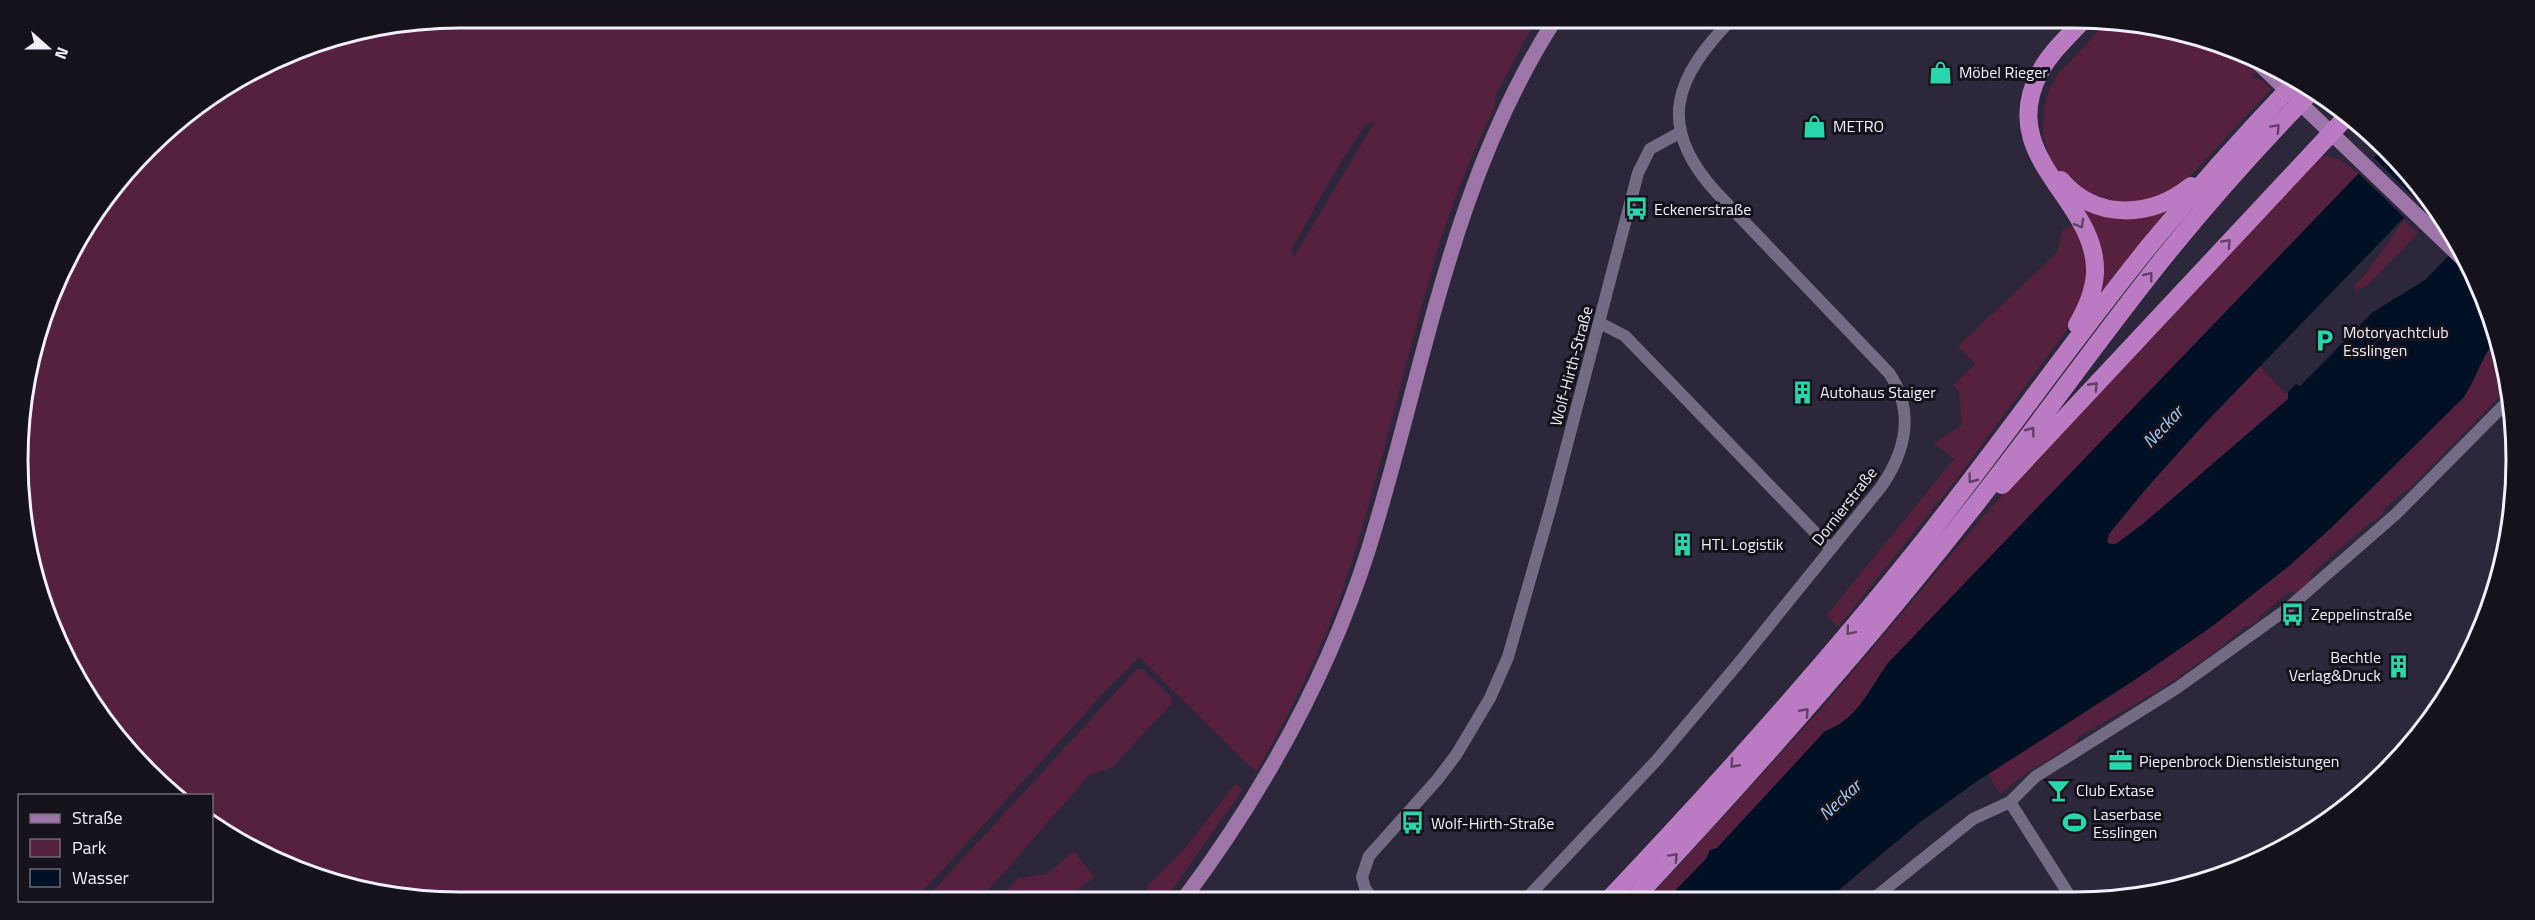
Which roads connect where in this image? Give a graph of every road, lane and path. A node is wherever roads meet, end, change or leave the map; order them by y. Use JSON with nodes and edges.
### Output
{"nodes":[{"id":1,"x":1550,"y":28,"type":"edge"},
{"id":2,"x":1724,"y":28,"type":"edge"},
{"id":3,"x":2076,"y":28,"type":"edge"},
{"id":4,"x":2092,"y":29,"type":"edge"},
{"id":5,"x":2275,"y":78,"type":"edge"},
{"id":6,"x":2291,"y":86,"type":"edge"},
{"id":7,"x":2307,"y":96,"type":"edge"},
{"id":8,"x":2341,"y":120,"type":"edge"},
{"id":9,"x":2328,"y":130,"type":"junction"},
{"id":10,"x":1681,"y":132,"type":"junction"},
{"id":11,"x":2219,"y":164,"type":"junction"},
{"id":12,"x":2451,"y":248,"type":"edge"},
{"id":13,"x":1600,"y":323,"type":"junction"},
{"id":14,"x":2058,"y":365,"type":"junction"},
{"id":15,"x":2503,"y":406,"type":"edge"},
{"id":16,"x":1971,"y":511,"type":"junction"},
{"id":17,"x":1832,"y":549,"type":"junction"},
{"id":18,"x":2010,"y":802,"type":"junction"},
{"id":19,"x":1189,"y":892,"type":"edge"},
{"id":20,"x":1368,"y":892,"type":"edge"},
{"id":21,"x":1533,"y":892,"type":"edge"},
{"id":22,"x":1615,"y":892,"type":"edge"},
{"id":23,"x":1640,"y":892,"type":"edge"},
{"id":24,"x":1881,"y":892,"type":"edge"},
{"id":25,"x":2067,"y":892,"type":"edge"}],
"edges":[{"from":1,"to":19,"type":"main road"},
{"from":2,"to":10,"type":"street","name":"Dornierstraße"},
{"from":3,"to":14,"type":"highway","one_way":true},
{"from":4,"to":11,"type":"highway"},
{"from":5,"to":9,"type":"main road"},
{"from":6,"to":11,"type":"highway"},
{"from":16,"to":7,"type":"highway","one_way":true},
{"from":8,"to":9,"type":"highway"},
{"from":9,"to":12,"type":"main road"},
{"from":16,"to":9,"type":"highway","one_way":true},
{"from":10,"to":13,"type":"street","name":"Wolf-Hirth-Straße"},
{"from":10,"to":17,"type":"street","name":"Dornierstraße"},
{"from":11,"to":14,"type":"highway"},
{"from":13,"to":17,"type":"street"},
{"from":13,"to":20,"type":"street","name":"Wolf-Hirth-Straße"},
{"from":14,"to":22,"type":"highway","one_way":true},
{"from":15,"to":18,"type":"street"},
{"from":23,"to":16,"type":"highway","one_way":true},
{"from":17,"to":21,"type":"street","name":"Dornierstraße"},
{"from":18,"to":24,"type":"street"},
{"from":18,"to":25,"type":"street"}]}
